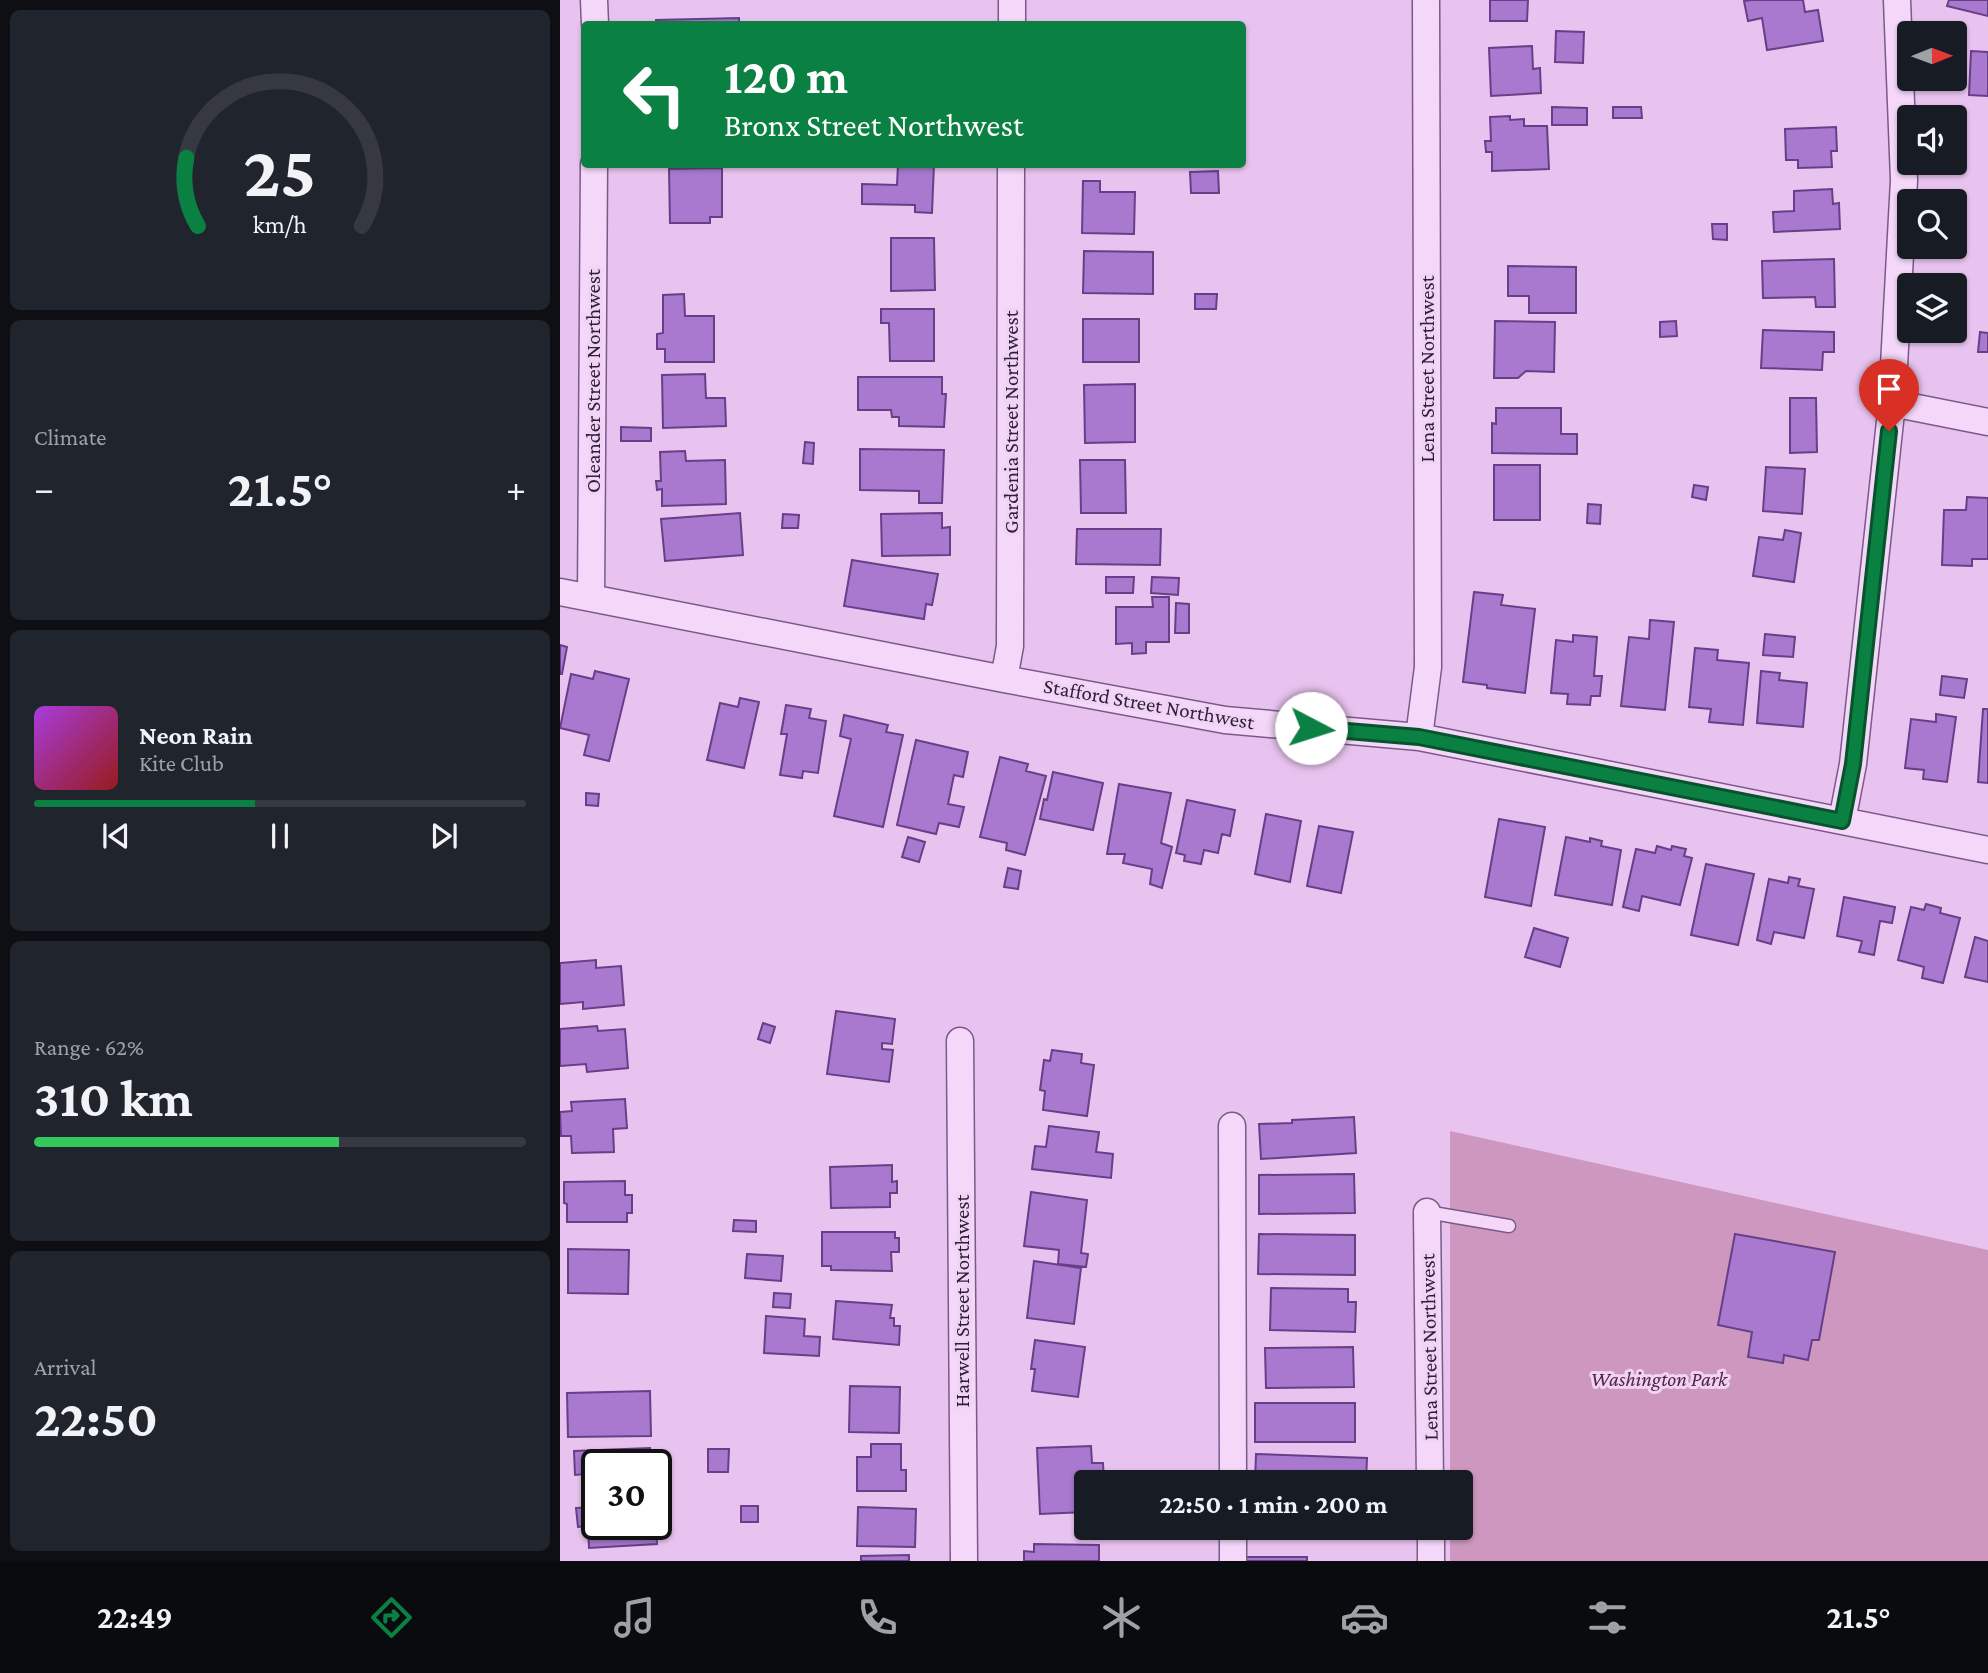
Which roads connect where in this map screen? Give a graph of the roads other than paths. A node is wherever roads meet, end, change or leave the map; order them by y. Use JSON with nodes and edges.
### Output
{"nodes":[{"id":1,"x":594,"y":0,"type":"edge"},
{"id":2,"x":1012,"y":0,"type":"edge"},
{"id":3,"x":1426,"y":0,"type":"edge"},
{"id":4,"x":1897,"y":0,"type":"edge"},
{"id":5,"x":595,"y":21,"type":"edge"},
{"id":6,"x":1012,"y":21,"type":"edge"},
{"id":7,"x":594,"y":168,"type":"edge"},
{"id":8,"x":1011,"y":168,"type":"edge"},
{"id":9,"x":1892,"y":403,"type":"junction"},
{"id":10,"x":1988,"y":422,"type":"edge"},
{"id":11,"x":560,"y":592,"type":"edge"},
{"id":12,"x":591,"y":598,"type":"junction"},
{"id":13,"x":1004,"y":679,"type":"junction"},
{"id":14,"x":1419,"y":737,"type":"junction"},
{"id":15,"x":1842,"y":821,"type":"junction"},
{"id":16,"x":1988,"y":850,"type":"edge"},
{"id":17,"x":960,"y":1041,"type":"dead end"},
{"id":18,"x":1232,"y":1126,"type":"dead end"},
{"id":19,"x":1427,"y":1212,"type":"joint"},
{"id":20,"x":1509,"y":1226,"type":"dead end"},
{"id":21,"x":1233,"y":1470,"type":"edge"},
{"id":22,"x":1430,"y":1470,"type":"edge"},
{"id":23,"x":1233,"y":1540,"type":"edge"},
{"id":24,"x":1431,"y":1540,"type":"edge"},
{"id":25,"x":964,"y":1561,"type":"edge"},
{"id":26,"x":1233,"y":1561,"type":"edge"},
{"id":27,"x":1431,"y":1561,"type":"edge"}],
"edges":[{"from":1,"to":5,"type":"street"},
{"from":2,"to":6,"type":"street"},
{"from":3,"to":14,"type":"street","name":"Lena Street Northwest"},
{"from":4,"to":9,"type":"street"},
{"from":7,"to":12,"type":"street","name":"Oleander Street Northwest"},
{"from":8,"to":13,"type":"street","name":"Gardenia Street Northwest"},
{"from":9,"to":10,"type":"street"},
{"from":9,"to":15,"type":"street"},
{"from":11,"to":12,"type":"street","name":"Stafford Street Northwest"},
{"from":12,"to":13,"type":"street","name":"Stafford Street Northwest"},
{"from":13,"to":14,"type":"street","name":"Stafford Street Northwest"},
{"from":14,"to":15,"type":"street","name":"Stafford Street Northwest"},
{"from":15,"to":16,"type":"street","name":"Stafford Street Northwest"},
{"from":17,"to":25,"type":"street","name":"Harwell Street Northwest"},
{"from":18,"to":21,"type":"street"},
{"from":19,"to":20,"type":"lane"},
{"from":19,"to":22,"type":"street","name":"Lena Street Northwest"},
{"from":23,"to":26,"type":"street"},
{"from":24,"to":27,"type":"street"}]}
